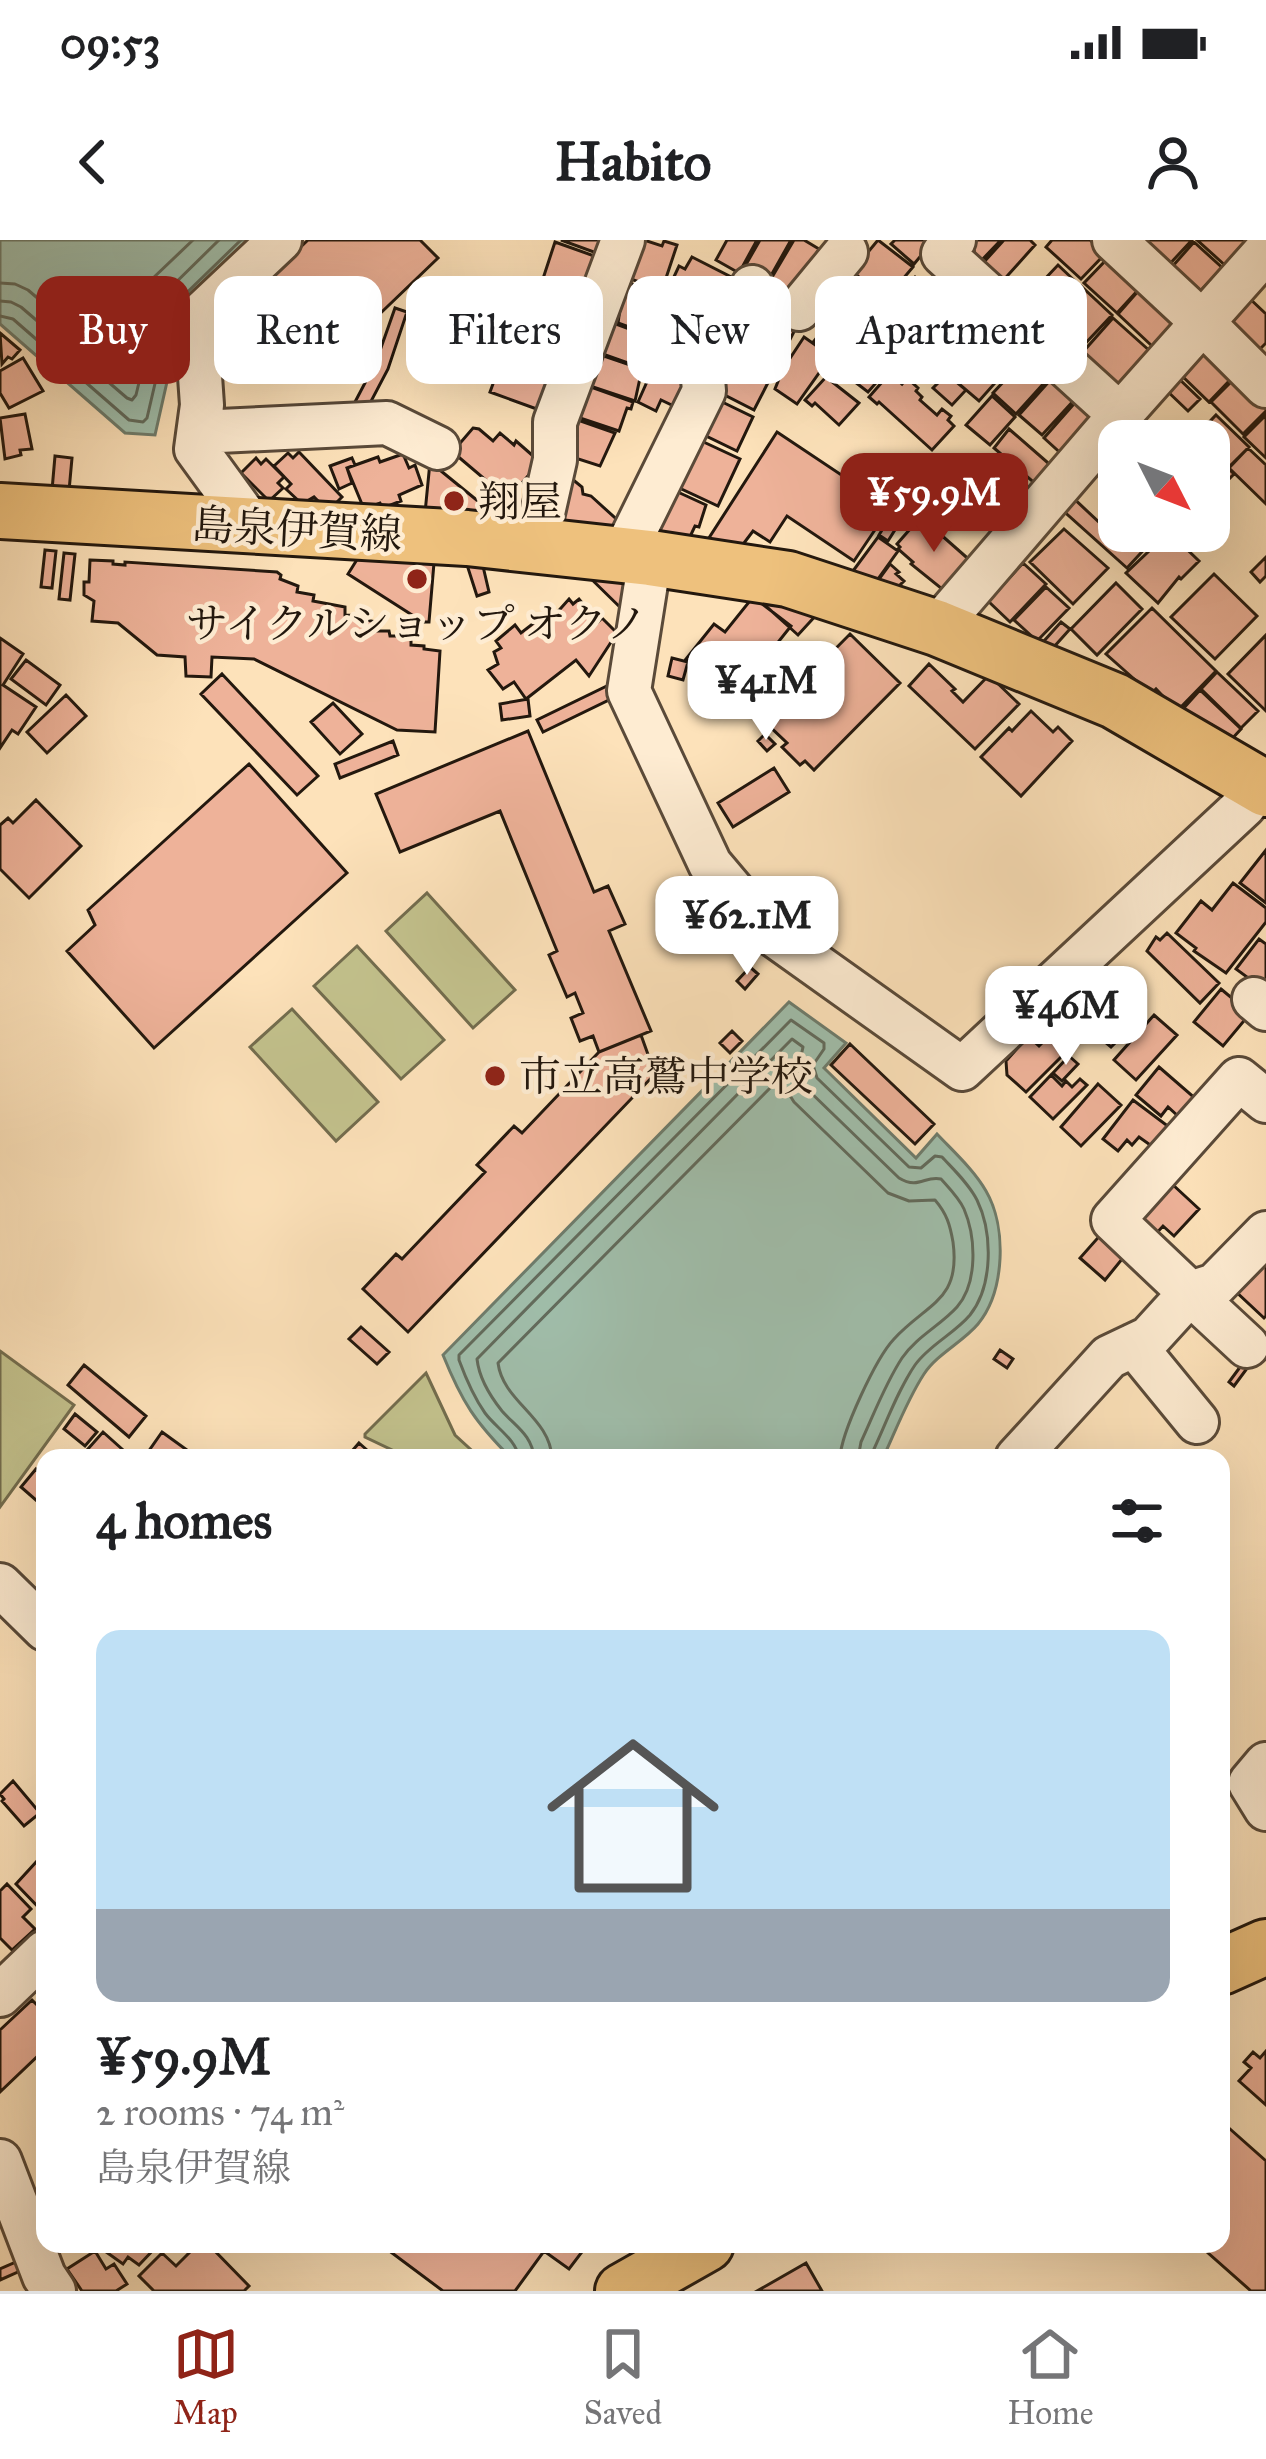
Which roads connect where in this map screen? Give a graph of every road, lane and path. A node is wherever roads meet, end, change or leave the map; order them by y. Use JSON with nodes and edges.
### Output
{"nodes":[{"id":1,"x":280,"y":240,"type":"edge"},
{"id":2,"x":623,"y":240,"type":"edge"},
{"id":3,"x":954,"y":240,"type":"edge"},
{"id":4,"x":1114,"y":240,"type":"edge"},
{"id":5,"x":844,"y":244,"type":"edge"},
{"id":6,"x":1266,"y":251,"type":"edge"},
{"id":7,"x":800,"y":310,"type":"dead end"},
{"id":8,"x":1202,"y":322,"type":"junction"},
{"id":9,"x":703,"y":384,"type":"edge"},
{"id":10,"x":1266,"y":386,"type":"edge"},
{"id":11,"x":1120,"y":415,"type":"junction"},
{"id":12,"x":199,"y":432,"type":"junction"},
{"id":13,"x":438,"y":448,"type":"dead end"},
{"id":14,"x":0,"y":511,"type":"edge"},
{"id":15,"x":252,"y":526,"type":"junction"},
{"id":16,"x":536,"y":544,"type":"junction"},
{"id":17,"x":640,"y":557,"type":"junction"},
{"id":18,"x":937,"y":628,"type":"junction"},
{"id":19,"x":1263,"y":786,"type":"edge"},
{"id":20,"x":1266,"y":1101,"type":"edge"},
{"id":21,"x":1266,"y":1233,"type":"edge"},
{"id":22,"x":1190,"y":1293,"type":"junction"},
{"id":23,"x":1134,"y":1345,"type":"junction"},
{"id":24,"x":1247,"y":1346,"type":"dead end"},
{"id":25,"x":1197,"y":1422,"type":"dead end"},
{"id":26,"x":1036,"y":1449,"type":"edge"},
{"id":27,"x":0,"y":1585,"type":"edge"},
{"id":28,"x":36,"y":1620,"type":"edge"},
{"id":29,"x":1266,"y":1764,"type":"edge"},
{"id":30,"x":1266,"y":1809,"type":"edge"},
{"id":31,"x":1266,"y":1947,"type":"edge"},
{"id":32,"x":36,"y":1961,"type":"edge"},
{"id":33,"x":1230,"y":1963,"type":"edge"},
{"id":34,"x":0,"y":1995,"type":"edge"},
{"id":35,"x":0,"y":2162,"type":"edge"},
{"id":36,"x":681,"y":2253,"type":"edge"},
{"id":37,"x":54,"y":2291,"type":"edge"},
{"id":38,"x":623,"y":2291,"type":"edge"}],
"edges":[{"from":1,"to":12,"type":"street"},
{"from":2,"to":16,"type":"street"},
{"from":3,"to":11,"type":"street"},
{"from":4,"to":8,"type":"street"},
{"from":5,"to":7,"type":"street"},
{"from":6,"to":8,"type":"street"},
{"from":8,"to":10,"type":"street"},
{"from":8,"to":11,"type":"street"},
{"from":9,"to":17,"type":"street"},
{"from":11,"to":18,"type":"street"},
{"from":12,"to":13,"type":"street"},
{"from":12,"to":15,"type":"street"},
{"from":14,"to":15,"type":"main road","name":"島泉伊賀線"},
{"from":15,"to":16,"type":"main road","name":"島泉伊賀線"},
{"from":16,"to":17,"type":"main road","name":"島泉伊賀線"},
{"from":17,"to":18,"type":"main road","name":"島泉伊賀線"},
{"from":17,"to":19,"type":"street"},
{"from":18,"to":19,"type":"main road","name":"島泉伊賀線"},
{"from":20,"to":22,"type":"street"},
{"from":21,"to":22,"type":"street"},
{"from":22,"to":23,"type":"street"},
{"from":22,"to":24,"type":"street"},
{"from":23,"to":25,"type":"street"},
{"from":23,"to":26,"type":"street"},
{"from":27,"to":28,"type":"street"},
{"from":29,"to":30,"type":"street"},
{"from":31,"to":33,"type":"main road"},
{"from":32,"to":34,"type":"street"},
{"from":35,"to":37,"type":"street"},
{"from":36,"to":38,"type":"main road"}]}
